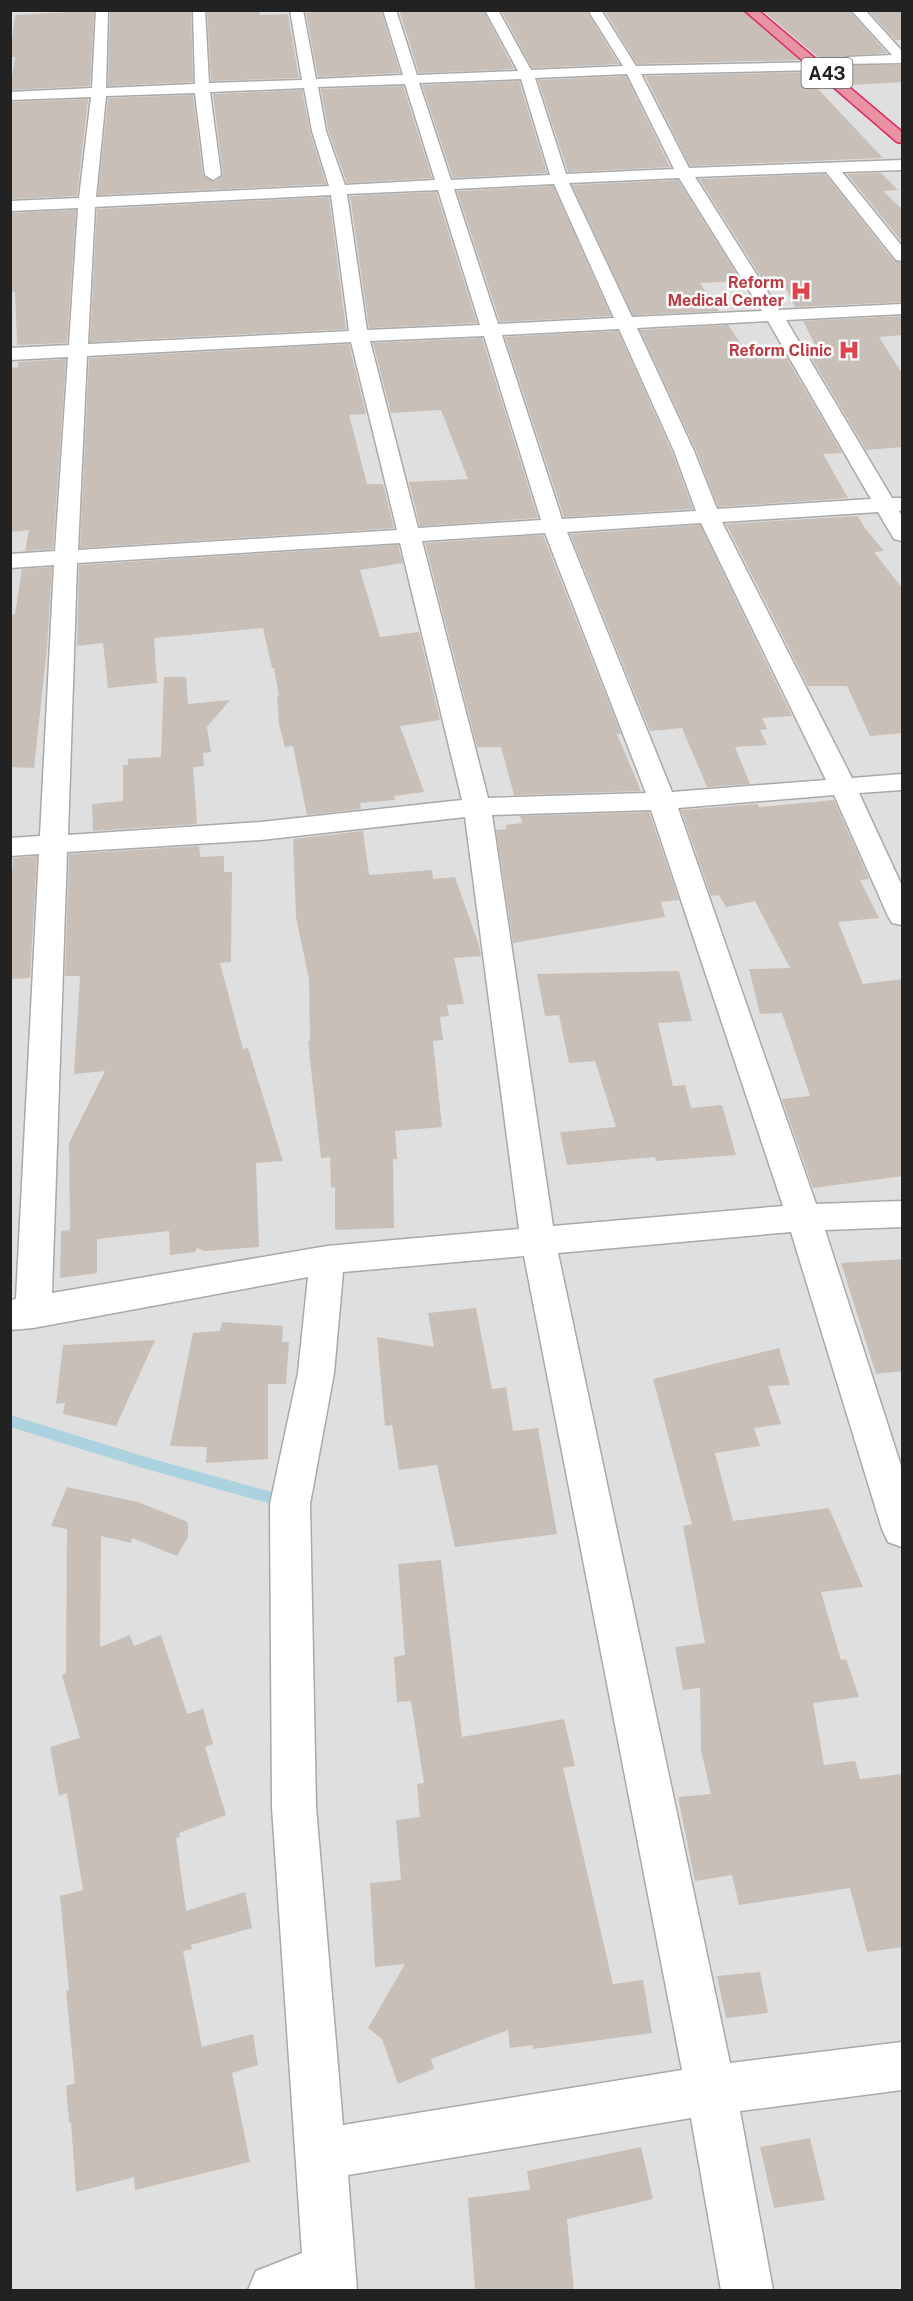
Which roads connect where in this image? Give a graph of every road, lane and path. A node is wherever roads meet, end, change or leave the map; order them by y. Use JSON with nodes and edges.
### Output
{"nodes":[{"id":1,"x":102,"y":10,"type":"edge"},
{"id":2,"x":199,"y":10,"type":"edge"},
{"id":3,"x":296,"y":10,"type":"edge"},
{"id":4,"x":389,"y":10,"type":"edge"},
{"id":5,"x":491,"y":10,"type":"edge"},
{"id":6,"x":594,"y":10,"type":"edge"},
{"id":7,"x":750,"y":10,"type":"edge"},
{"id":8,"x":857,"y":10,"type":"edge"},
{"id":9,"x":844,"y":58,"type":"joint"},
{"id":10,"x":903,"y":58,"type":"edge"},
{"id":11,"x":819,"y":66,"type":"junction"},
{"id":12,"x":632,"y":70,"type":"junction"},
{"id":13,"x":860,"y":72,"type":"dead end"},
{"id":14,"x":527,"y":75,"type":"junction"},
{"id":15,"x":413,"y":80,"type":"junction"},
{"id":16,"x":311,"y":83,"type":"junction"},
{"id":17,"x":202,"y":88,"type":"junction"},
{"id":18,"x":99,"y":93,"type":"junction"},
{"id":19,"x":10,"y":96,"type":"edge"},
{"id":20,"x":903,"y":139,"type":"edge"},
{"id":21,"x":903,"y":165,"type":"edge"},
{"id":22,"x":831,"y":168,"type":"junction"},
{"id":23,"x":684,"y":173,"type":"junction"},
{"id":24,"x":213,"y":175,"type":"dead end"},
{"id":25,"x":560,"y":180,"type":"junction"},
{"id":26,"x":447,"y":186,"type":"junction"},
{"id":27,"x":338,"y":189,"type":"junction"},
{"id":28,"x":87,"y":201,"type":"junction"},
{"id":29,"x":10,"y":206,"type":"edge"},
{"id":30,"x":903,"y":256,"type":"edge"},
{"id":31,"x":903,"y":309,"type":"edge"},
{"id":32,"x":773,"y":314,"type":"junction"},
{"id":33,"x":626,"y":324,"type":"junction"},
{"id":34,"x":491,"y":331,"type":"junction"},
{"id":35,"x":360,"y":336,"type":"junction"},
{"id":36,"x":78,"y":350,"type":"junction"},
{"id":37,"x":10,"y":354,"type":"edge"},
{"id":38,"x":894,"y":505,"type":"edge"},
{"id":39,"x":709,"y":517,"type":"junction"},
{"id":40,"x":554,"y":527,"type":"junction"},
{"id":41,"x":409,"y":534,"type":"junction"},
{"id":42,"x":903,"y":534,"type":"edge"},
{"id":43,"x":66,"y":559,"type":"junction"},
{"id":44,"x":10,"y":561,"type":"edge"},
{"id":45,"x":903,"y":782,"type":"edge"},
{"id":46,"x":843,"y":787,"type":"junction"},
{"id":47,"x":662,"y":801,"type":"junction"},
{"id":48,"x":477,"y":807,"type":"junction"},
{"id":49,"x":54,"y":844,"type":"junction"},
{"id":50,"x":10,"y":847,"type":"edge"},
{"id":51,"x":903,"y":916,"type":"edge"},
{"id":52,"x":903,"y":1214,"type":"edge"},
{"id":53,"x":804,"y":1218,"type":"junction"},
{"id":54,"x":538,"y":1241,"type":"junction"},
{"id":55,"x":327,"y":1260,"type":"junction"},
{"id":56,"x":22,"y":1314,"type":"edge"},
{"id":57,"x":903,"y":1529,"type":"edge"},
{"id":58,"x":903,"y":2066,"type":"edge"},
{"id":59,"x":711,"y":2090,"type":"junction"},
{"id":60,"x":322,"y":2154,"type":"junction"},
{"id":61,"x":330,"y":2280,"type":"edge"},
{"id":62,"x":276,"y":2290,"type":"edge"},
{"id":63,"x":747,"y":2290,"type":"edge"}],
"edges":[{"from":1,"to":18,"type":"street"},
{"from":2,"to":17,"type":"street"},
{"from":3,"to":16,"type":"street"},
{"from":4,"to":15,"type":"street"},
{"from":5,"to":14,"type":"street"},
{"from":6,"to":12,"type":"street"},
{"from":7,"to":11,"type":"highway","number":"A43"},
{"from":8,"to":10,"type":"street"},
{"from":9,"to":10,"type":"street"},
{"from":9,"to":13,"type":"highway","number":"A43"},
{"from":11,"to":12,"type":"street"},
{"from":11,"to":20,"type":"highway","number":"A43"},
{"from":12,"to":14,"type":"street"},
{"from":12,"to":23,"type":"street"},
{"from":14,"to":15,"type":"street"},
{"from":14,"to":25,"type":"street"},
{"from":15,"to":16,"type":"street"},
{"from":15,"to":26,"type":"street"},
{"from":16,"to":17,"type":"street"},
{"from":16,"to":27,"type":"street"},
{"from":17,"to":18,"type":"street"},
{"from":17,"to":24,"type":"street"},
{"from":18,"to":19,"type":"street"},
{"from":18,"to":28,"type":"street"},
{"from":21,"to":22,"type":"street"},
{"from":22,"to":23,"type":"street"},
{"from":22,"to":30,"type":"street"},
{"from":23,"to":25,"type":"street"},
{"from":23,"to":32,"type":"street"},
{"from":25,"to":26,"type":"street"},
{"from":25,"to":33,"type":"street"},
{"from":26,"to":27,"type":"street"},
{"from":26,"to":34,"type":"street"},
{"from":27,"to":28,"type":"street"},
{"from":27,"to":35,"type":"street"},
{"from":28,"to":29,"type":"street"},
{"from":28,"to":36,"type":"street"},
{"from":31,"to":32,"type":"street"},
{"from":32,"to":33,"type":"street"},
{"from":32,"to":38,"type":"street"},
{"from":33,"to":34,"type":"street"},
{"from":33,"to":39,"type":"street"},
{"from":34,"to":35,"type":"street"},
{"from":34,"to":40,"type":"street"},
{"from":35,"to":36,"type":"street"},
{"from":35,"to":41,"type":"street"},
{"from":36,"to":37,"type":"street"},
{"from":36,"to":43,"type":"street"},
{"from":38,"to":39,"type":"street"},
{"from":38,"to":42,"type":"street"},
{"from":39,"to":40,"type":"street"},
{"from":39,"to":46,"type":"street"},
{"from":40,"to":41,"type":"street"},
{"from":40,"to":47,"type":"street"},
{"from":41,"to":43,"type":"street"},
{"from":41,"to":48,"type":"street"},
{"from":43,"to":44,"type":"street"},
{"from":43,"to":49,"type":"street"},
{"from":45,"to":46,"type":"street"},
{"from":46,"to":47,"type":"street"},
{"from":46,"to":51,"type":"street"},
{"from":47,"to":48,"type":"street"},
{"from":47,"to":53,"type":"street"},
{"from":48,"to":49,"type":"street"},
{"from":48,"to":54,"type":"street"},
{"from":49,"to":50,"type":"street"},
{"from":49,"to":56,"type":"street"},
{"from":52,"to":53,"type":"street"},
{"from":53,"to":54,"type":"street"},
{"from":53,"to":57,"type":"street"},
{"from":54,"to":55,"type":"street"},
{"from":54,"to":59,"type":"street"},
{"from":55,"to":56,"type":"street"},
{"from":55,"to":60,"type":"street"},
{"from":58,"to":59,"type":"street"},
{"from":59,"to":60,"type":"street"},
{"from":59,"to":63,"type":"street"},
{"from":60,"to":61,"type":"street"},
{"from":61,"to":62,"type":"street"}]}
